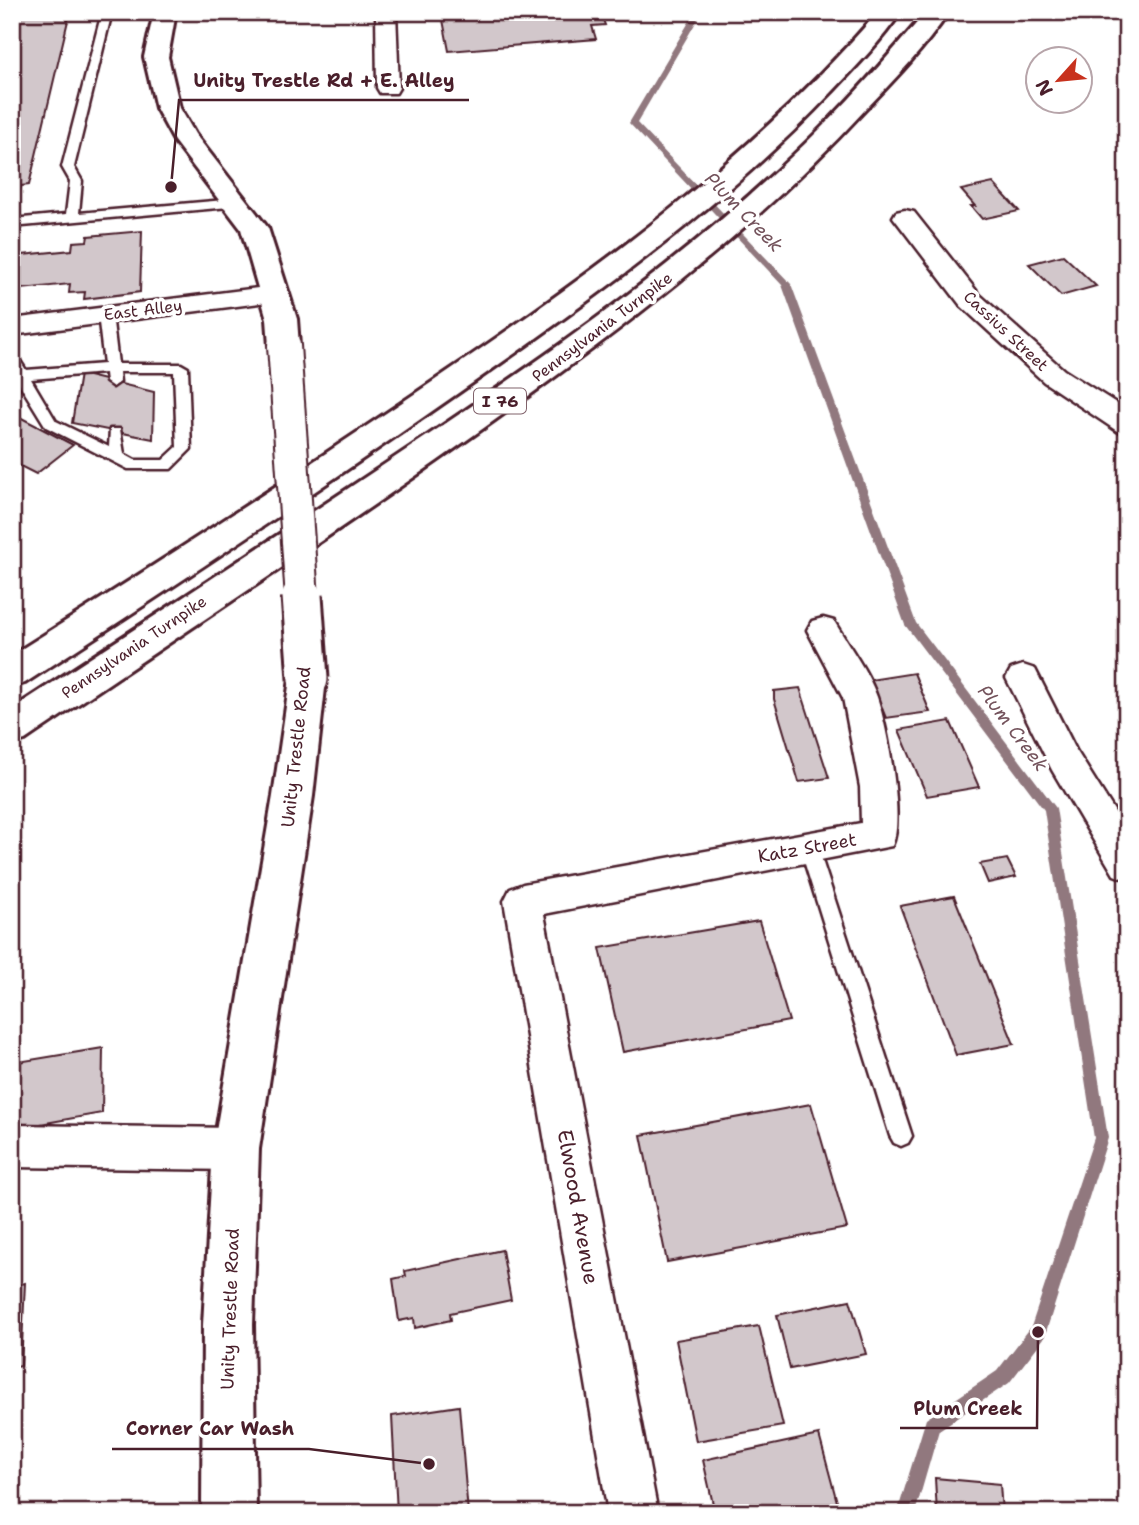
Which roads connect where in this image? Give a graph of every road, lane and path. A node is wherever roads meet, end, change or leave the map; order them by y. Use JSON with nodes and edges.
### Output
{"nodes":[{"id":1,"x":107,"y":12,"type":"edge"},
{"id":2,"x":164,"y":12,"type":"edge"},
{"id":3,"x":386,"y":12,"type":"edge"},
{"id":4,"x":890,"y":12,"type":"edge"},
{"id":5,"x":938,"y":12,"type":"edge"},
{"id":6,"x":388,"y":88,"type":"dead end"},
{"id":7,"x":236,"y":203,"type":"junction"},
{"id":8,"x":72,"y":216,"type":"junction"},
{"id":9,"x":905,"y":217,"type":"dead end"},
{"id":10,"x":12,"y":223,"type":"edge"},
{"id":11,"x":274,"y":294,"type":"junction"},
{"id":12,"x":105,"y":314,"type":"junction"},
{"id":13,"x":12,"y":327,"type":"edge"},
{"id":14,"x":12,"y":359,"type":"edge"},
{"id":15,"x":20,"y":375,"type":"junction"},
{"id":16,"x":113,"y":375,"type":"junction"},
{"id":17,"x":1127,"y":424,"type":"edge"},
{"id":18,"x":115,"y":432,"type":"dead end"},
{"id":19,"x":117,"y":456,"type":"junction"},
{"id":20,"x":823,"y":630,"type":"dead end"},
{"id":21,"x":12,"y":673,"type":"edge"},
{"id":22,"x":1023,"y":678,"type":"dead end"},
{"id":23,"x":12,"y":729,"type":"edge"},
{"id":24,"x":809,"y":848,"type":"junction"},
{"id":25,"x":1127,"y":864,"type":"edge"},
{"id":26,"x":523,"y":901,"type":"joint"},
{"id":27,"x":901,"y":1136,"type":"dead end"},
{"id":28,"x":12,"y":1146,"type":"edge"},
{"id":29,"x":236,"y":1149,"type":"junction"},
{"id":30,"x":229,"y":1513,"type":"edge"},
{"id":31,"x":632,"y":1513,"type":"edge"}],
"edges":[{"from":1,"to":8,"type":"lane"},
{"from":2,"to":7,"type":"main road","name":"Unity Trestle Road"},
{"from":3,"to":6,"type":"street"},
{"from":4,"to":21,"type":"main road","number":"I 76"},
{"from":5,"to":23,"type":"main road","name":"Pennsylvania Turnpike","number":"I 76"},
{"from":7,"to":8,"type":"lane"},
{"from":7,"to":11,"type":"main road","name":"Unity Trestle Road"},
{"from":8,"to":10,"type":"lane"},
{"from":9,"to":17,"type":"street","name":"Cassius Street"},
{"from":11,"to":12,"type":"street","name":"East Alley"},
{"from":11,"to":29,"type":"main road","name":"Unity Trestle Road","bridge":true},
{"from":12,"to":13,"type":"street","name":"East Alley"},
{"from":12,"to":16,"type":"lane"},
{"from":14,"to":15,"type":"lane"},
{"from":15,"to":16,"type":"lane"},
{"from":15,"to":19,"type":"lane"},
{"from":16,"to":19,"type":"lane"},
{"from":18,"to":19,"type":"lane"},
{"from":20,"to":24,"type":"street","name":"Katz Street"},
{"from":22,"to":25,"type":"street"},
{"from":24,"to":26,"type":"street","name":"Katz Street"},
{"from":24,"to":27,"type":"lane"},
{"from":26,"to":31,"type":"street","name":"Elwood Avenue"},
{"from":28,"to":29,"type":"street"},
{"from":29,"to":30,"type":"main road","name":"Unity Trestle Road"}]}
